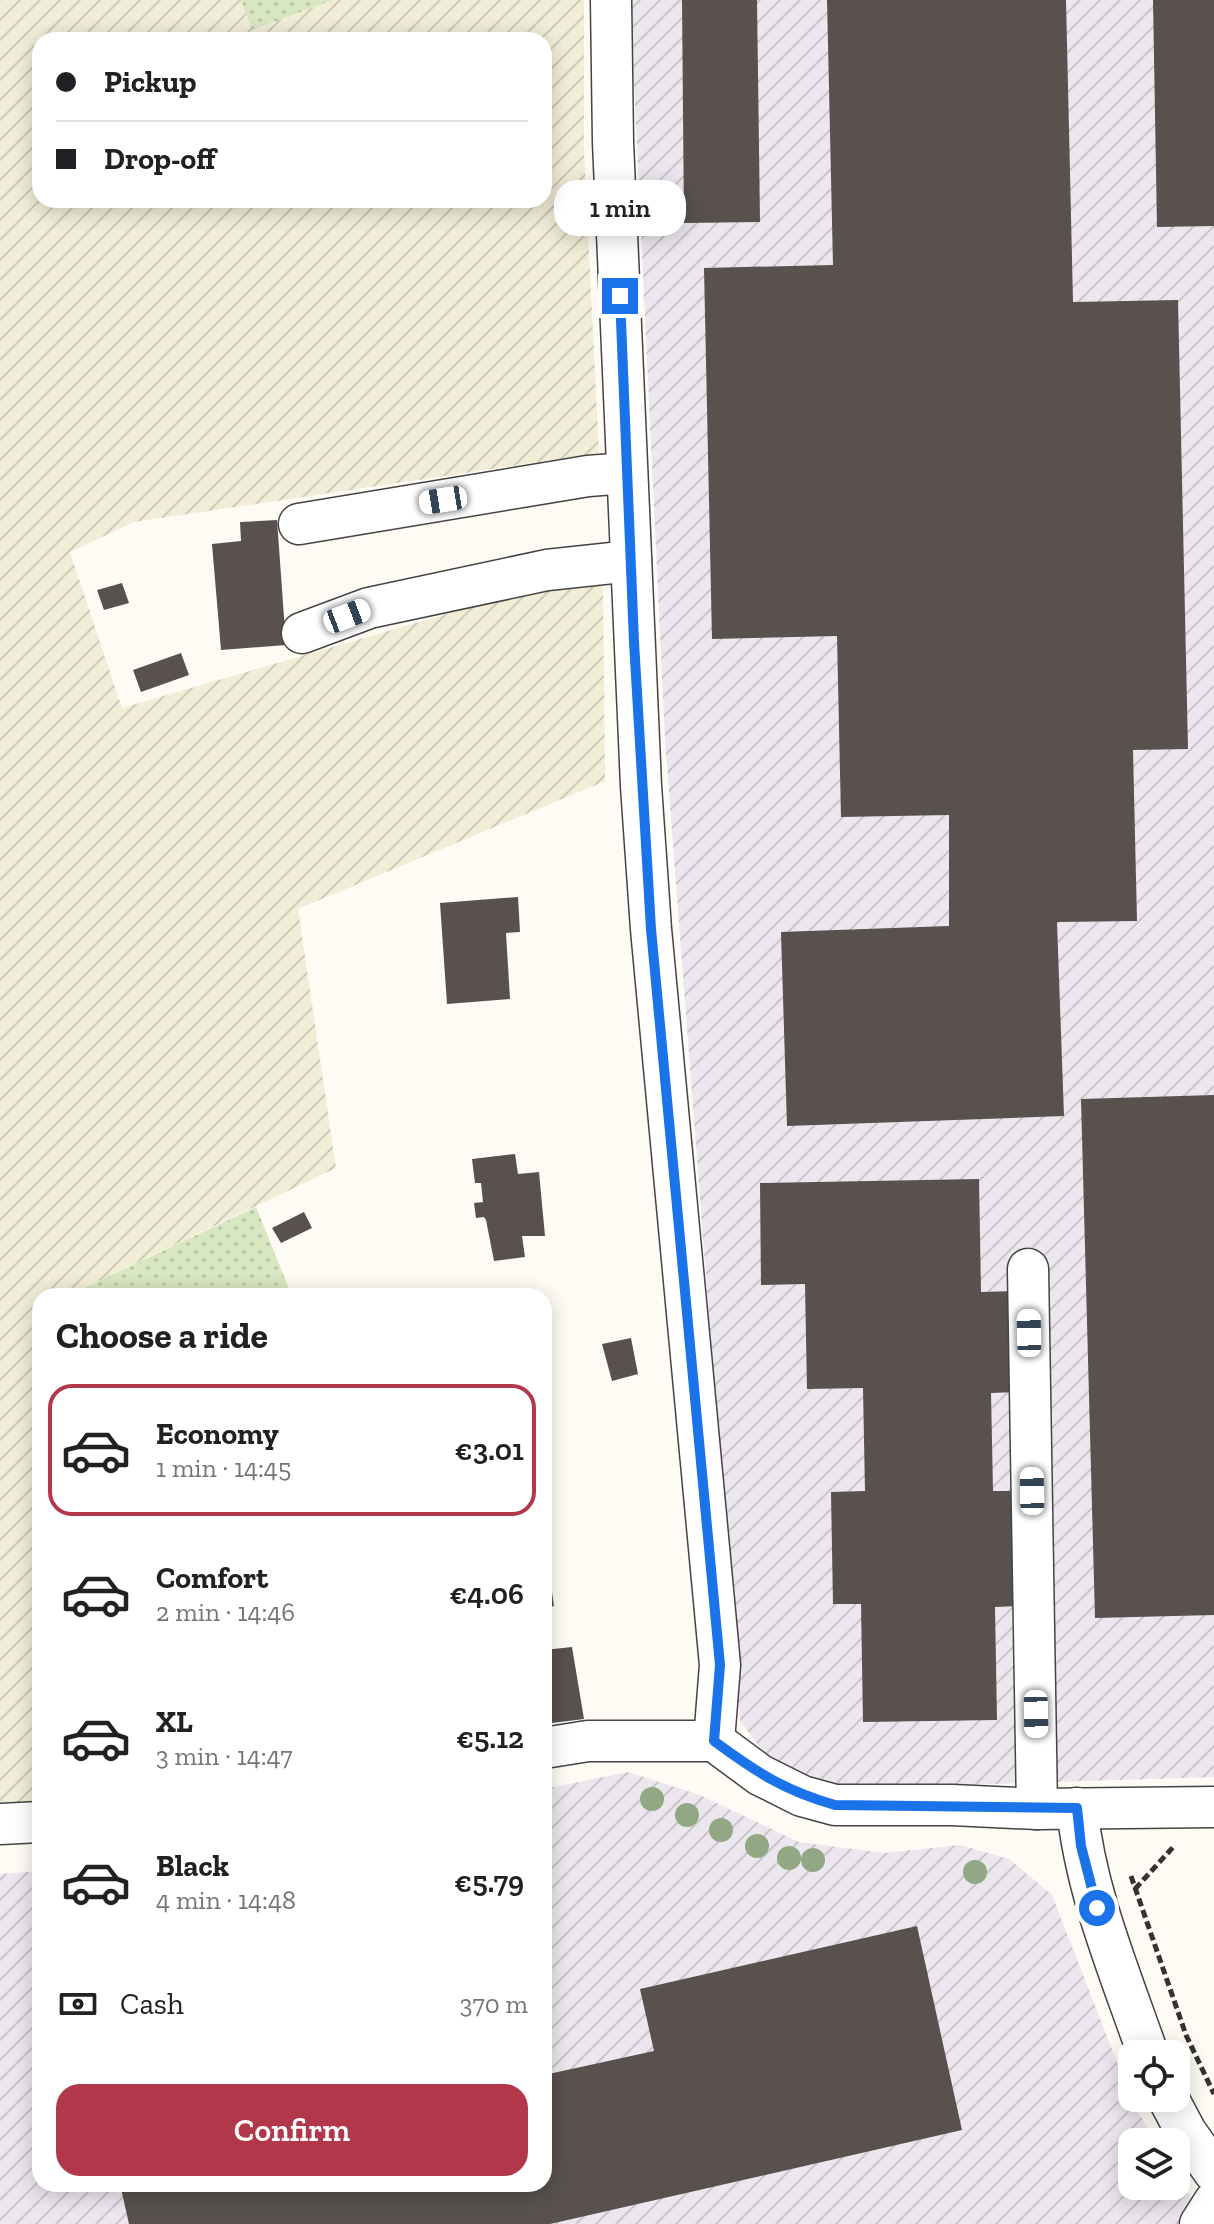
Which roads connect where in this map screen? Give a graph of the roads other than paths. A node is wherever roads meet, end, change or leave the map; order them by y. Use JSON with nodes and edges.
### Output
{"nodes":[{"id":1,"x":611,"y":0,"type":"edge"},
{"id":2,"x":627,"y":473,"type":"junction"},
{"id":3,"x":299,"y":524,"type":"dead end"},
{"id":4,"x":631,"y":561,"type":"junction"},
{"id":5,"x":302,"y":633,"type":"dead end"},
{"id":6,"x":1028,"y":1269,"type":"dead end"},
{"id":7,"x":714,"y":1741,"type":"junction"},
{"id":8,"x":552,"y":1747,"type":"edge"},
{"id":9,"x":1214,"y":1807,"type":"edge"},
{"id":10,"x":1077,"y":1808,"type":"junction"},
{"id":11,"x":1037,"y":1809,"type":"junction"},
{"id":12,"x":32,"y":1822,"type":"edge"},
{"id":13,"x":0,"y":1824,"type":"edge"},
{"id":14,"x":1143,"y":2040,"type":"edge"},
{"id":15,"x":1175,"y":2112,"type":"edge"},
{"id":16,"x":1214,"y":2172,"type":"edge"},
{"id":17,"x":1214,"y":2202,"type":"edge"},
{"id":18,"x":1200,"y":2224,"type":"edge"}],
"edges":[{"from":1,"to":2,"type":"street"},
{"from":2,"to":3,"type":"street"},
{"from":2,"to":4,"type":"street"},
{"from":4,"to":5,"type":"street"},
{"from":4,"to":7,"type":"street"},
{"from":6,"to":11,"type":"street"},
{"from":7,"to":8,"type":"street"},
{"from":7,"to":11,"type":"street"},
{"from":9,"to":10,"type":"street"},
{"from":10,"to":11,"type":"street"},
{"from":10,"to":14,"type":"street"},
{"from":12,"to":13,"type":"street"},
{"from":15,"to":16,"type":"street"},
{"from":17,"to":18,"type":"street"}]}
